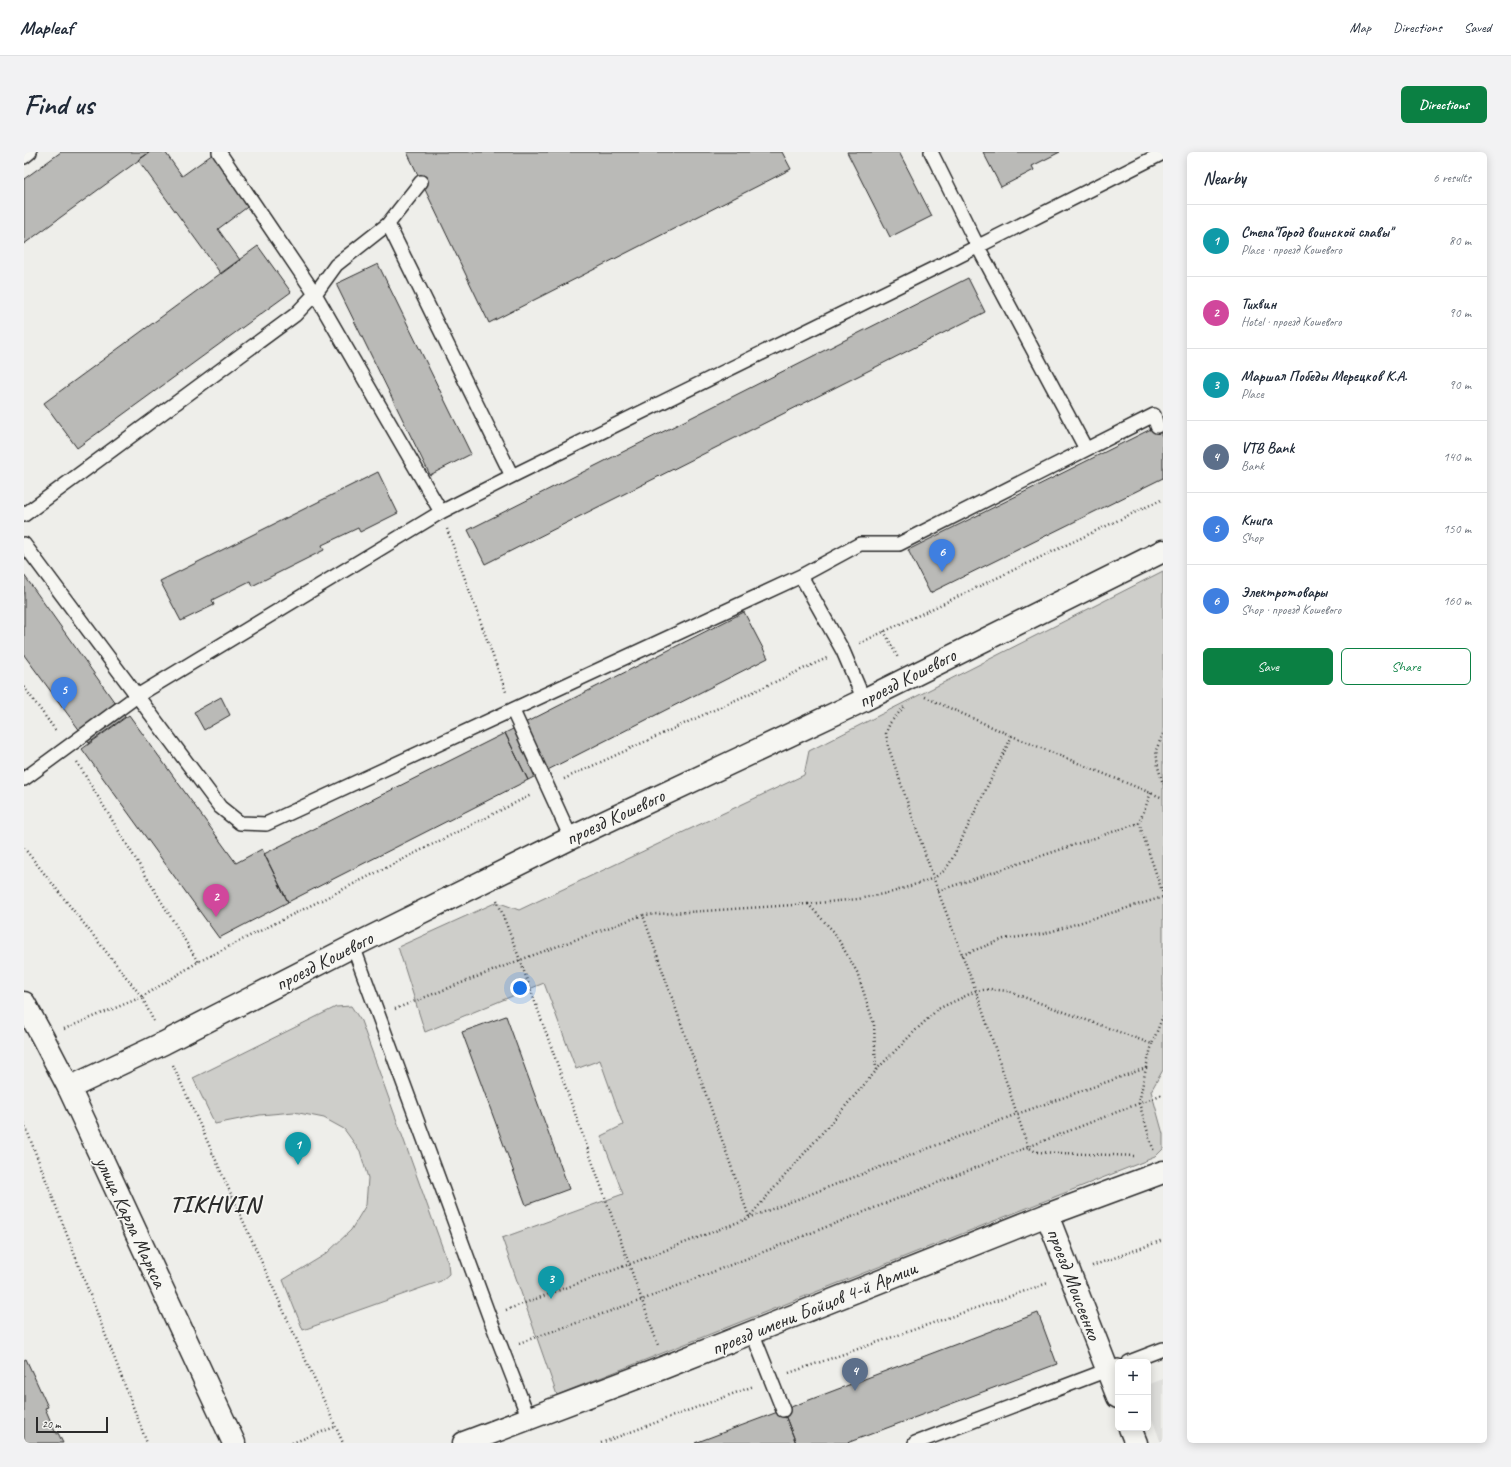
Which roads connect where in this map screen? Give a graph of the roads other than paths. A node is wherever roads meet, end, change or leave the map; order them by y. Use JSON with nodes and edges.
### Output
{"nodes":[{"id":1,"x":30,"y":152,"type":"edge"},
{"id":2,"x":219,"y":152,"type":"edge"},
{"id":3,"x":931,"y":152,"type":"edge"},
{"id":4,"x":1163,"y":153,"type":"edge"},
{"id":5,"x":24,"y":157,"type":"edge"},
{"id":6,"x":421,"y":182,"type":"dead end"},
{"id":7,"x":388,"y":224,"type":"junction"},
{"id":8,"x":978,"y":247,"type":"junction"},
{"id":9,"x":316,"y":294,"type":"junction"},
{"id":10,"x":1158,"y":416,"type":"edge"},
{"id":11,"x":1086,"y":449,"type":"junction"},
{"id":12,"x":512,"y":476,"type":"junction"},
{"id":13,"x":441,"y":512,"type":"junction"},
{"id":14,"x":24,"y":516,"type":"edge"},
{"id":15,"x":24,"y":544,"type":"edge"},
{"id":16,"x":1163,"y":551,"type":"edge"},
{"id":17,"x":801,"y":576,"type":"junction"},
{"id":18,"x":137,"y":696,"type":"junction"},
{"id":19,"x":864,"y":700,"type":"junction"},
{"id":20,"x":513,"y":711,"type":"junction"},
{"id":21,"x":24,"y":779,"type":"edge"},
{"id":22,"x":571,"y":838,"type":"junction"},
{"id":23,"x":353,"y":946,"type":"junction"},
{"id":24,"x":24,"y":1003,"type":"edge"},
{"id":25,"x":69,"y":1088,"type":"junction"},
{"id":26,"x":1159,"y":1164,"type":"edge"},
{"id":27,"x":1047,"y":1215,"type":"junction"},
{"id":28,"x":752,"y":1332,"type":"junction"},
{"id":29,"x":1163,"y":1350,"type":"edge"},
{"id":30,"x":1138,"y":1359,"type":"edge"},
{"id":31,"x":1113,"y":1368,"type":"edge"},
{"id":32,"x":1118,"y":1395,"type":"edge"},
{"id":33,"x":784,"y":1410,"type":"dead end"},
{"id":34,"x":529,"y":1419,"type":"junction"},
{"id":35,"x":1131,"y":1431,"type":"edge"},
{"id":36,"x":234,"y":1443,"type":"edge"},
{"id":37,"x":464,"y":1443,"type":"edge"},
{"id":38,"x":915,"y":1443,"type":"edge"},
{"id":39,"x":1136,"y":1443,"type":"edge"}],
"edges":[{"from":1,"to":5,"type":"lane"},
{"from":2,"to":9,"type":"lane"},
{"from":3,"to":8,"type":"lane"},
{"from":4,"to":8,"type":"lane"},
{"from":6,"to":7,"type":"lane"},
{"from":7,"to":9,"type":"lane"},
{"from":7,"to":12,"type":"lane"},
{"from":8,"to":11,"type":"lane"},
{"from":8,"to":12,"type":"lane"},
{"from":9,"to":13,"type":"lane"},
{"from":9,"to":14,"type":"lane"},
{"from":10,"to":11,"type":"lane"},
{"from":11,"to":17,"type":"lane"},
{"from":12,"to":13,"type":"lane"},
{"from":13,"to":18,"type":"lane"},
{"from":15,"to":18,"type":"lane"},
{"from":16,"to":19,"type":"street","name":"проезд Кошевого"},
{"from":17,"to":19,"type":"lane"},
{"from":17,"to":20,"type":"lane"},
{"from":18,"to":20,"type":"lane"},
{"from":18,"to":21,"type":"lane"},
{"from":19,"to":22,"type":"street","name":"проезд Кошевого"},
{"from":20,"to":22,"type":"lane"},
{"from":22,"to":23,"type":"street","name":"проезд Кошевого"},
{"from":23,"to":25,"type":"street","name":"проезд Кошевого"},
{"from":23,"to":34,"type":"lane"},
{"from":24,"to":25,"type":"street","name":"улица Карла Маркса"},
{"from":25,"to":36,"type":"street","name":"улица Карла Маркса"},
{"from":26,"to":27,"type":"street","name":"проезд имени Бойцов 4-й Армии"},
{"from":27,"to":28,"type":"street","name":"проезд имени Бойцов 4-й Армии"},
{"from":27,"to":31,"type":"street","name":"проезд Моисеенко"},
{"from":28,"to":33,"type":"lane"},
{"from":28,"to":34,"type":"street","name":"проезд имени Бойцов 4-й Армии"},
{"from":29,"to":30,"type":"lane"},
{"from":31,"to":32,"type":"street","name":"проезд Моисеенко"},
{"from":31,"to":38,"type":"lane"},
{"from":34,"to":37,"type":"street","name":"проезд имени Бойцов 4-й Армии"},
{"from":35,"to":39,"type":"street"}]}
